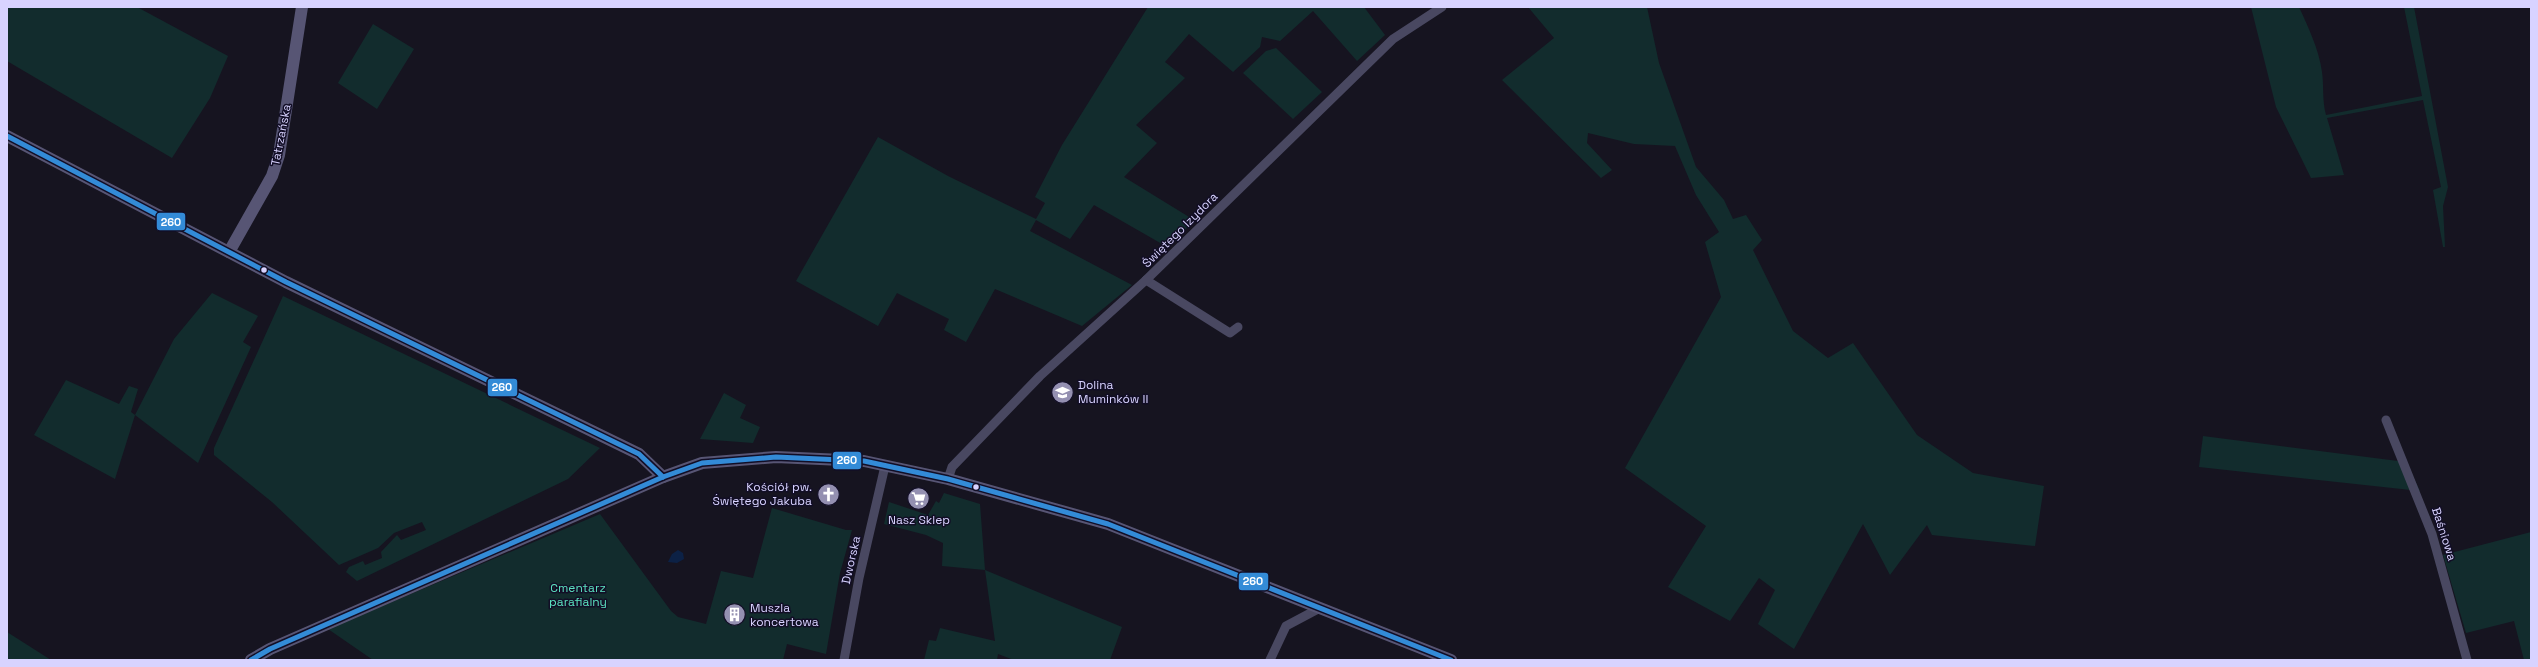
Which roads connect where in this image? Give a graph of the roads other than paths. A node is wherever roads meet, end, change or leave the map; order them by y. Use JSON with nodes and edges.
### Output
{"nodes":[{"id":1,"x":302,"y":7,"type":"edge"},
{"id":2,"x":1441,"y":7,"type":"edge"},
{"id":3,"x":7,"y":136,"type":"edge"},
{"id":4,"x":229,"y":252,"type":"junction"},
{"id":5,"x":1146,"y":280,"type":"junction"},
{"id":6,"x":1238,"y":327,"type":"dead end"},
{"id":7,"x":2386,"y":420,"type":"dead end"},
{"id":8,"x":885,"y":466,"type":"junction"},
{"id":9,"x":663,"y":476,"type":"junction"},
{"id":10,"x":948,"y":479,"type":"junction"},
{"id":11,"x":1318,"y":608,"type":"junction"},
{"id":12,"x":252,"y":660,"type":"edge"},
{"id":13,"x":844,"y":660,"type":"edge"},
{"id":14,"x":1270,"y":660,"type":"edge"},
{"id":15,"x":1451,"y":660,"type":"edge"},
{"id":16,"x":2467,"y":660,"type":"edge"}],
"edges":[{"from":1,"to":4,"type":"street","name":"Tatrzańska"},
{"from":2,"to":5,"type":"street","name":"Świętego Izydora"},
{"from":3,"to":4,"type":"street"},
{"from":4,"to":9,"type":"street"},
{"from":5,"to":6,"type":"street"},
{"from":5,"to":10,"type":"street","name":"Świętego Izydora"},
{"from":7,"to":16,"type":"street","name":"Baśniowa"},
{"from":8,"to":9,"type":"street"},
{"from":8,"to":10,"type":"street"},
{"from":8,"to":13,"type":"street","name":"Dworska"},
{"from":9,"to":12,"type":"street"},
{"from":10,"to":11,"type":"street"},
{"from":11,"to":14,"type":"street"},
{"from":11,"to":15,"type":"street"}]}
